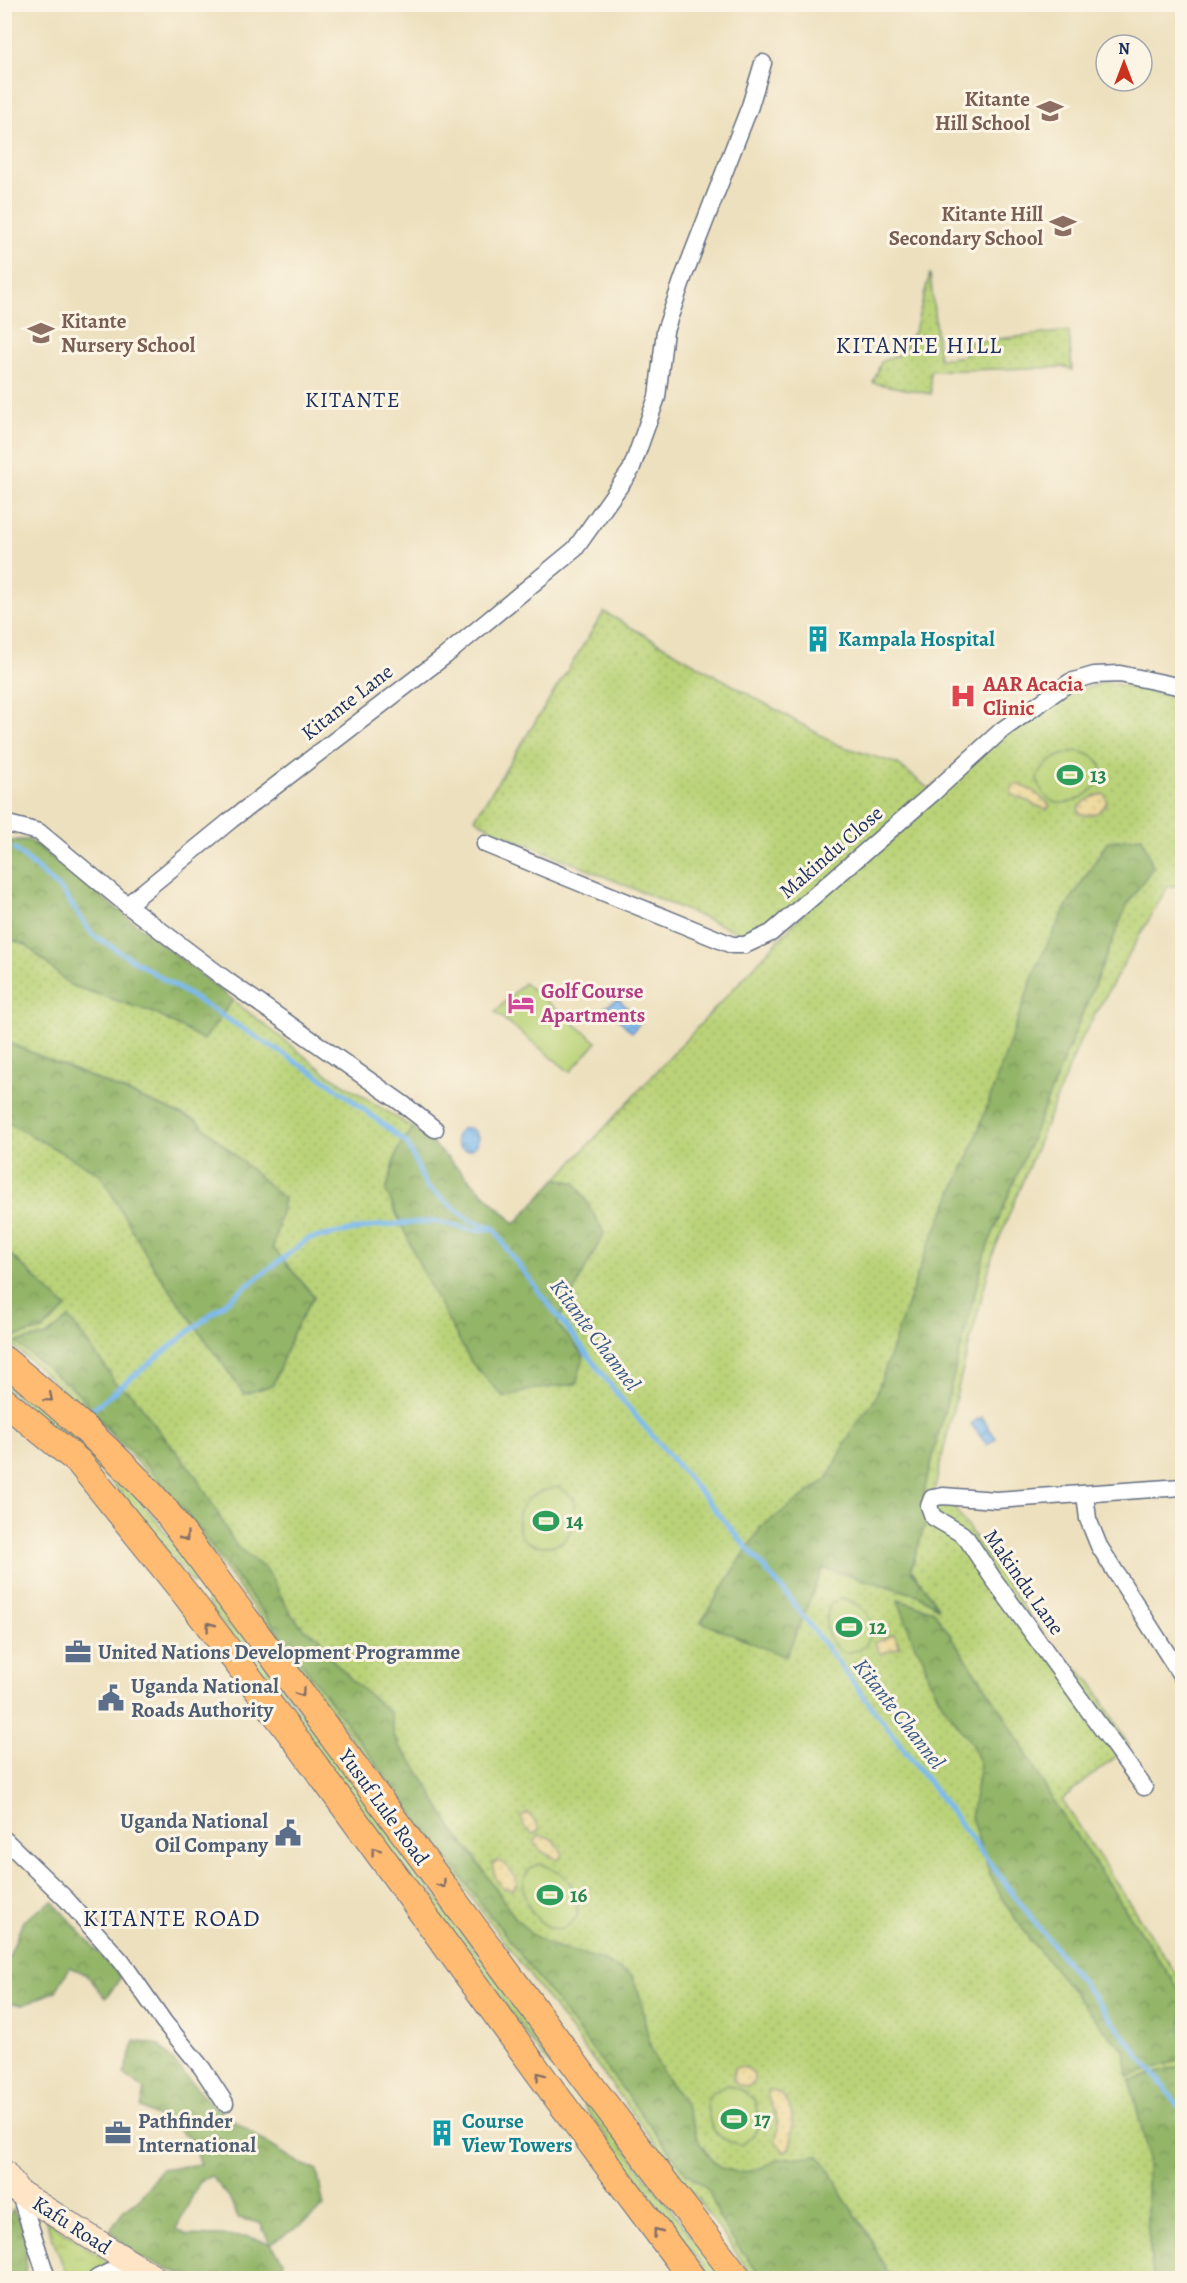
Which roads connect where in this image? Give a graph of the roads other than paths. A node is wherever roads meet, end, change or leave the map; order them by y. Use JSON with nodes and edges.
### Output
{"nodes":[{"id":1,"x":763,"y":63,"type":"dead end"},
{"id":2,"x":1182,"y":687,"type":"edge"},
{"id":3,"x":4,"y":823,"type":"edge"},
{"id":4,"x":485,"y":844,"type":"dead end"},
{"id":5,"x":127,"y":905,"type":"junction"},
{"id":6,"x":435,"y":1130,"type":"dead end"},
{"id":7,"x":4,"y":1360,"type":"edge"},
{"id":8,"x":4,"y":1401,"type":"edge"},
{"id":9,"x":1182,"y":1488,"type":"edge"},
{"id":10,"x":1085,"y":1494,"type":"junction"},
{"id":11,"x":214,"y":1576,"type":"junction"},
{"id":12,"x":188,"y":1596,"type":"junction"},
{"id":13,"x":1182,"y":1677,"type":"edge"},
{"id":14,"x":1144,"y":1787,"type":"dead end"},
{"id":15,"x":4,"y":1839,"type":"edge"},
{"id":16,"x":225,"y":2103,"type":"dead end"},
{"id":17,"x":4,"y":2172,"type":"edge"},
{"id":18,"x":19,"y":2192,"type":"junction"},
{"id":19,"x":130,"y":2262,"type":"junction"},
{"id":20,"x":47,"y":2278,"type":"edge"},
{"id":21,"x":96,"y":2278,"type":"edge"},
{"id":22,"x":155,"y":2278,"type":"edge"},
{"id":23,"x":692,"y":2278,"type":"edge"},
{"id":24,"x":738,"y":2278,"type":"edge"}],
"edges":[{"from":1,"to":5,"type":"street","name":"Kitante Lane"},
{"from":2,"to":4,"type":"street","name":"Makindu Close"},
{"from":3,"to":5,"type":"street"},
{"from":5,"to":6,"type":"street"},
{"from":7,"to":11,"type":"main road","name":"Yusuf Lule Road","one_way":true},
{"from":8,"to":12,"type":"main road","name":"Yusuf Lule Road"},
{"from":9,"to":10,"type":"street","name":"Makindu Lane"},
{"from":10,"to":13,"type":"street"},
{"from":10,"to":14,"type":"street","name":"Makindu Lane"},
{"from":11,"to":12,"type":"main road"},
{"from":11,"to":24,"type":"main road","name":"Yusuf Lule Road","one_way":true},
{"from":23,"to":12,"type":"main road","name":"Yusuf Lule Road","one_way":true},
{"from":15,"to":16,"type":"street"},
{"from":17,"to":18,"type":"main road"},
{"from":18,"to":19,"type":"main road","name":"Kafu Road"},
{"from":18,"to":20,"type":"street"},
{"from":19,"to":21,"type":"street"},
{"from":19,"to":22,"type":"main road","name":"Kafu Road"}]}
